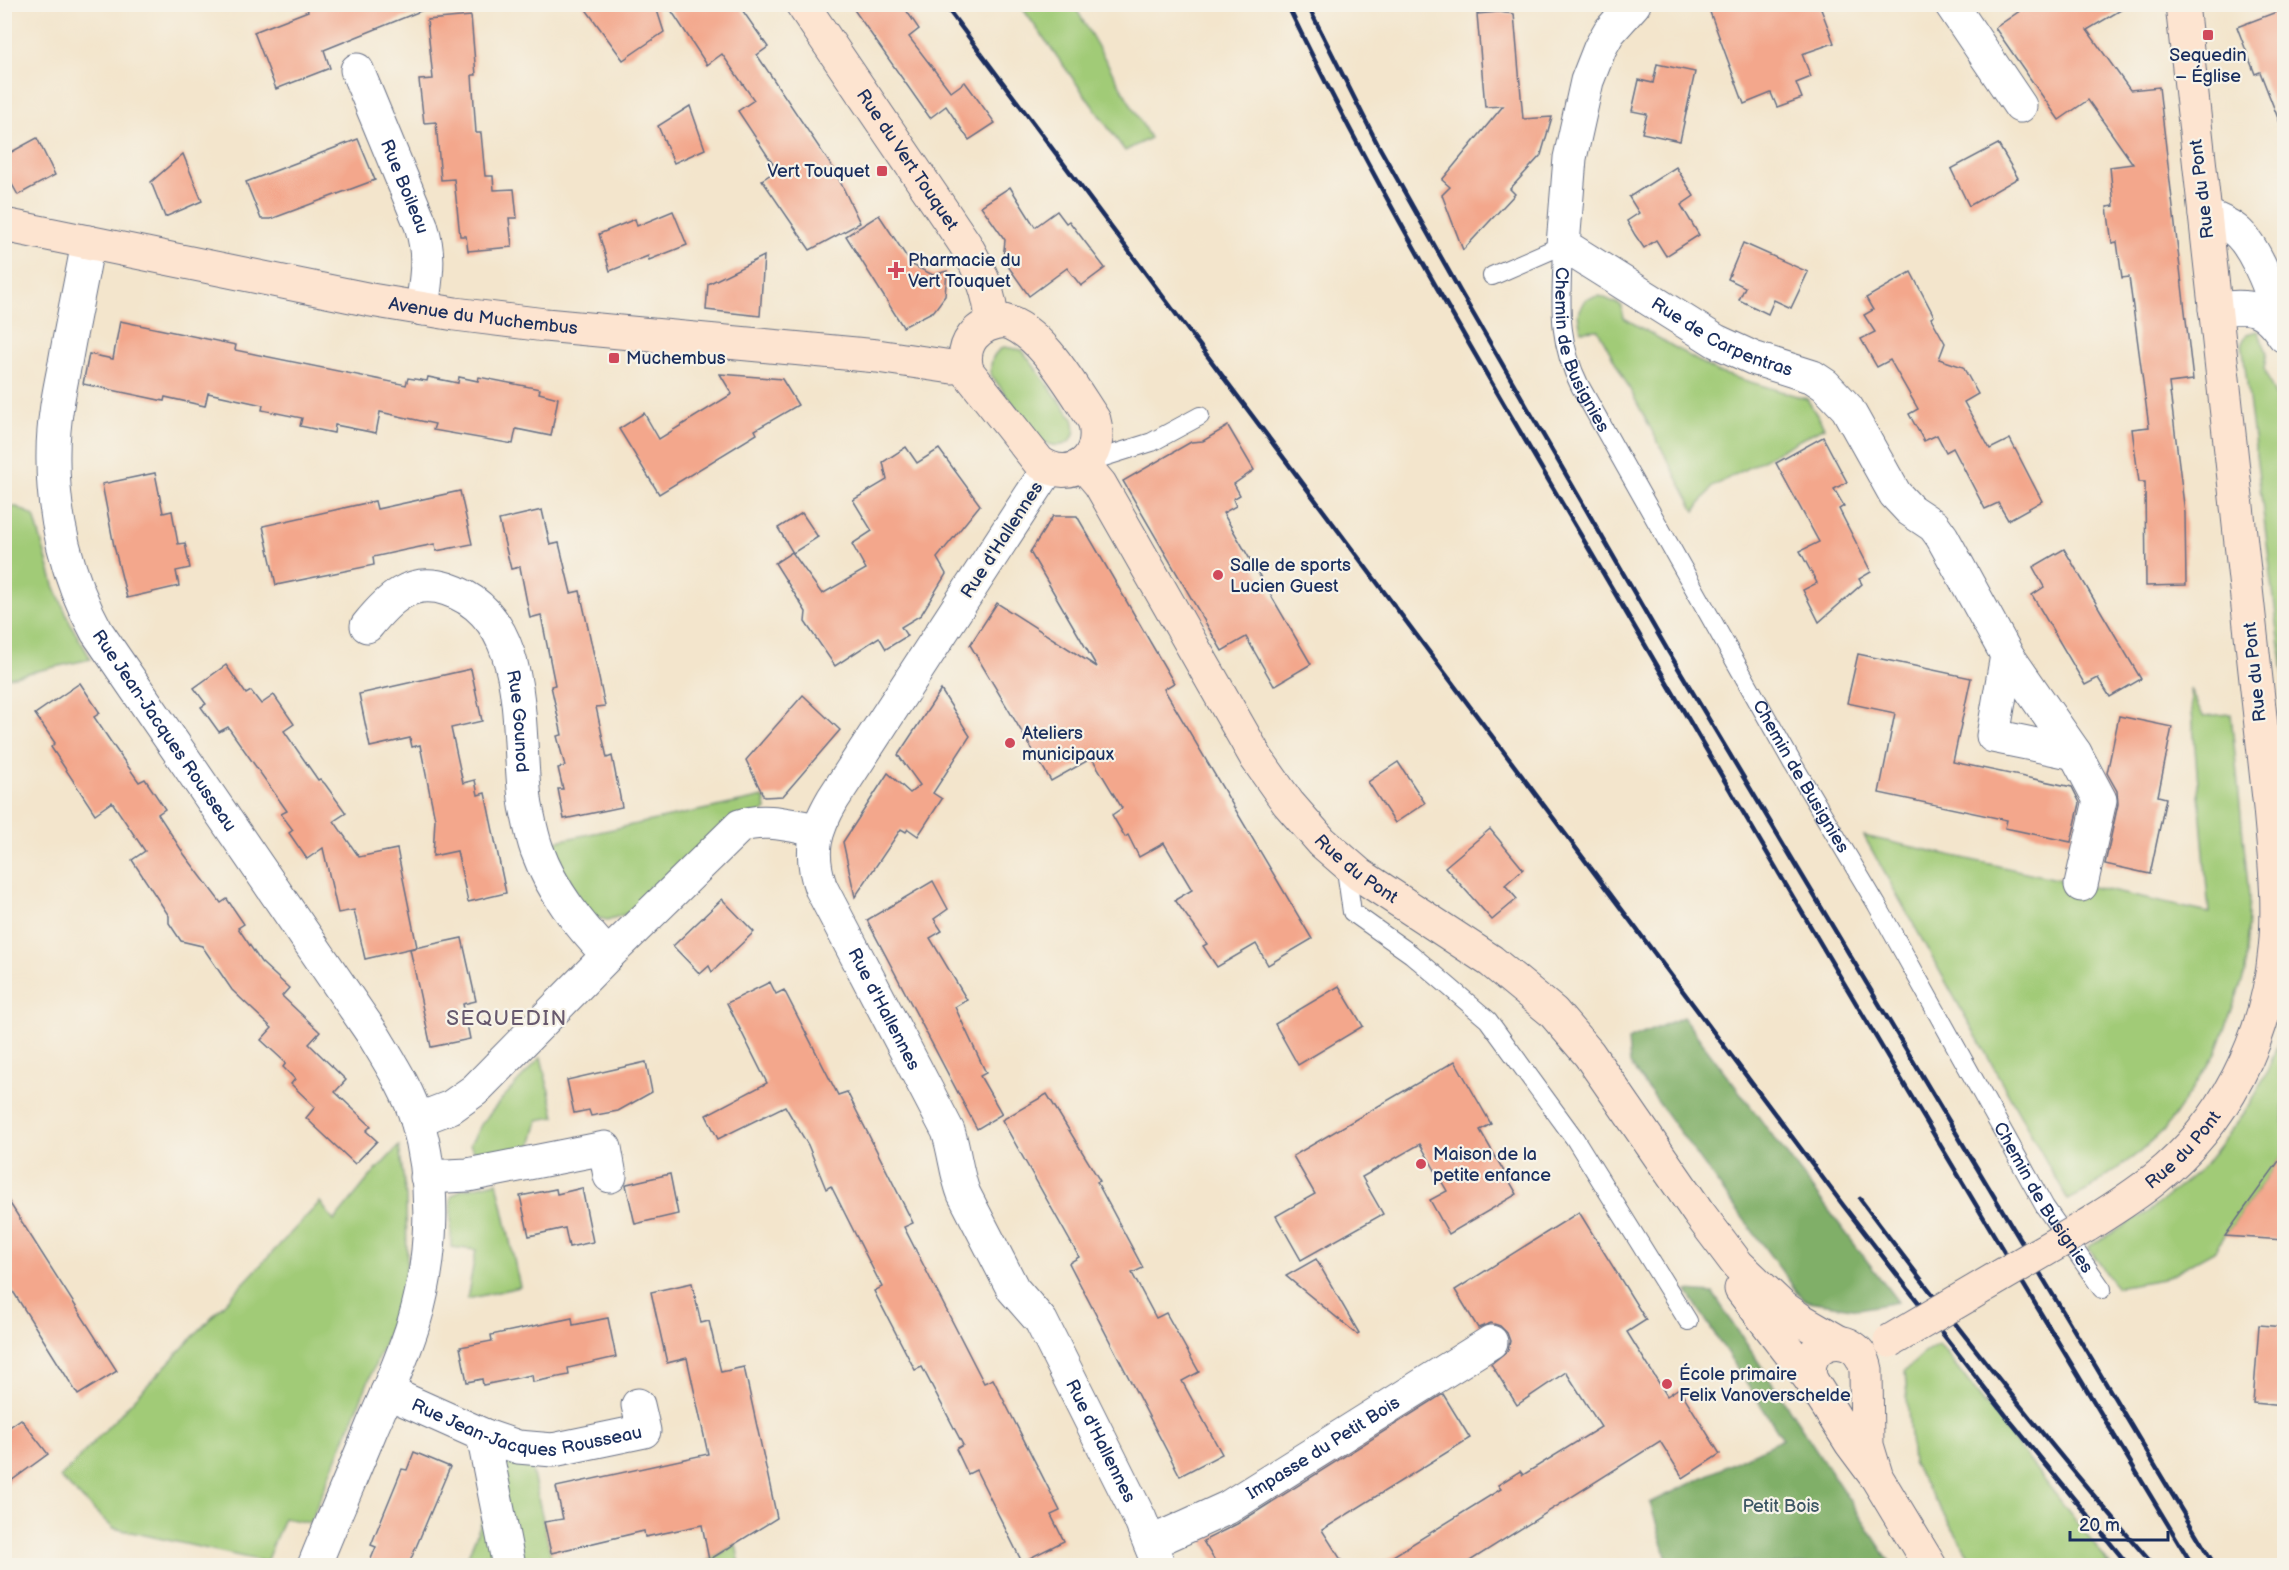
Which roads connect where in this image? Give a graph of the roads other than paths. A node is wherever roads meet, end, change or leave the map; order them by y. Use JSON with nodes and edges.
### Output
{"nodes":[{"id":1,"x":802,"y":4,"type":"edge"},
{"id":2,"x":1634,"y":4,"type":"edge"},
{"id":3,"x":1951,"y":4,"type":"edge"},
{"id":4,"x":2182,"y":4,"type":"edge"},
{"id":5,"x":357,"y":70,"type":"dead end"},
{"id":6,"x":2020,"y":106,"type":"dead end"},
{"id":7,"x":2205,"y":215,"type":"junction"},
{"id":8,"x":4,"y":225,"type":"edge"},
{"id":9,"x":88,"y":242,"type":"junction"},
{"id":10,"x":1563,"y":245,"type":"junction"},
{"id":11,"x":1492,"y":276,"type":"dead end"},
{"id":12,"x":422,"y":309,"type":"junction"},
{"id":13,"x":2215,"y":309,"type":"junction"},
{"id":14,"x":992,"y":322,"type":"junction"},
{"id":15,"x":2284,"y":330,"type":"edge"},
{"id":16,"x":2284,"y":336,"type":"edge"},
{"id":17,"x":966,"y":366,"type":"junction"},
{"id":18,"x":1200,"y":416,"type":"dead end"},
{"id":19,"x":1083,"y":464,"type":"junction"},
{"id":20,"x":1048,"y":469,"type":"junction"},
{"id":21,"x":367,"y":626,"type":"dead end"},
{"id":22,"x":2007,"y":655,"type":"junction"},
{"id":23,"x":2075,"y":753,"type":"junction"},
{"id":24,"x":818,"y":830,"type":"junction"},
{"id":25,"x":1345,"y":863,"type":"junction"},
{"id":26,"x":2081,"y":885,"type":"dead end"},
{"id":27,"x":608,"y":955,"type":"junction"},
{"id":28,"x":417,"y":1120,"type":"junction"},
{"id":29,"x":610,"y":1176,"type":"dead end"},
{"id":30,"x":427,"y":1177,"type":"junction"},
{"id":31,"x":1698,"y":1212,"type":"junction"},
{"id":32,"x":2102,"y":1289,"type":"dead end"},
{"id":33,"x":1688,"y":1321,"type":"dead end"},
{"id":34,"x":1491,"y":1342,"type":"dead end"},
{"id":35,"x":1855,"y":1358,"type":"junction"},
{"id":36,"x":1815,"y":1386,"type":"junction"},
{"id":37,"x":387,"y":1392,"type":"junction"},
{"id":38,"x":638,"y":1405,"type":"dead end"},
{"id":39,"x":483,"y":1435,"type":"junction"},
{"id":40,"x":1877,"y":1478,"type":"junction"},
{"id":41,"x":1155,"y":1554,"type":"edge"},
{"id":42,"x":314,"y":1566,"type":"edge"},
{"id":43,"x":509,"y":1566,"type":"edge"},
{"id":44,"x":1930,"y":1566,"type":"edge"}],
"edges":[{"from":1,"to":14,"type":"street","name":"Rue du Vert Touquet"},
{"from":2,"to":10,"type":"street"},
{"from":3,"to":6,"type":"street"},
{"from":4,"to":7,"type":"street","name":"Rue du Pont"},
{"from":5,"to":12,"type":"street","name":"Rue Boileau"},
{"from":7,"to":13,"type":"street","name":"Rue du Pont"},
{"from":7,"to":15,"type":"street"},
{"from":8,"to":9,"type":"street","name":"Avenue du Muchembus"},
{"from":9,"to":12,"type":"street","name":"Avenue du Muchembus"},
{"from":9,"to":28,"type":"street","name":"Rue Jean-Jacques Rousseau"},
{"from":10,"to":11,"type":"lane"},
{"from":10,"to":22,"type":"street","name":"Rue de Carpentras"},
{"from":10,"to":32,"type":"lane","name":"Chemin de Busignies"},
{"from":12,"to":17,"type":"street","name":"Avenue du Muchembus"},
{"from":13,"to":16,"type":"street"},
{"from":13,"to":35,"type":"street","name":"Rue du Pont","bridge":true},
{"from":14,"to":17,"type":"street"},
{"from":14,"to":19,"type":"street"},
{"from":17,"to":20,"type":"street"},
{"from":18,"to":19,"type":"lane"},
{"from":19,"to":20,"type":"street"},
{"from":19,"to":25,"type":"street","name":"Rue du Pont"},
{"from":20,"to":24,"type":"street","name":"Rue d'Hallennes"},
{"from":21,"to":27,"type":"street","name":"Rue Gounod"},
{"from":22,"to":23,"type":"street","name":"Rue de Carpentras"},
{"from":22,"to":23,"type":"street"},
{"from":23,"to":26,"type":"street","name":"Rue de Carpentras"},
{"from":24,"to":27,"type":"street"},
{"from":24,"to":41,"type":"street","name":"Rue d'Hallennes"},
{"from":25,"to":31,"type":"street","name":"Rue du Pont"},
{"from":25,"to":33,"type":"lane"},
{"from":27,"to":28,"type":"street"},
{"from":28,"to":30,"type":"street","name":"Rue Jean-Jacques Rousseau"},
{"from":29,"to":30,"type":"street"},
{"from":30,"to":37,"type":"street","name":"Rue Jean-Jacques Rousseau"},
{"from":31,"to":35,"type":"street","name":"Rue du Pont"},
{"from":31,"to":36,"type":"street","name":"Rue du Pont"},
{"from":34,"to":41,"type":"street","name":"Impasse du Petit Bois"},
{"from":35,"to":36,"type":"street"},
{"from":35,"to":36,"type":"street"},
{"from":35,"to":40,"type":"street"},
{"from":36,"to":40,"type":"street","name":"Rue du Pont"},
{"from":37,"to":39,"type":"street","name":"Rue Jean-Jacques Rousseau"},
{"from":37,"to":42,"type":"street","name":"Rue Jean-Jacques Rousseau"},
{"from":38,"to":39,"type":"street","name":"Rue Jean-Jacques Rousseau"},
{"from":39,"to":43,"type":"street"},
{"from":40,"to":44,"type":"street"}]}
